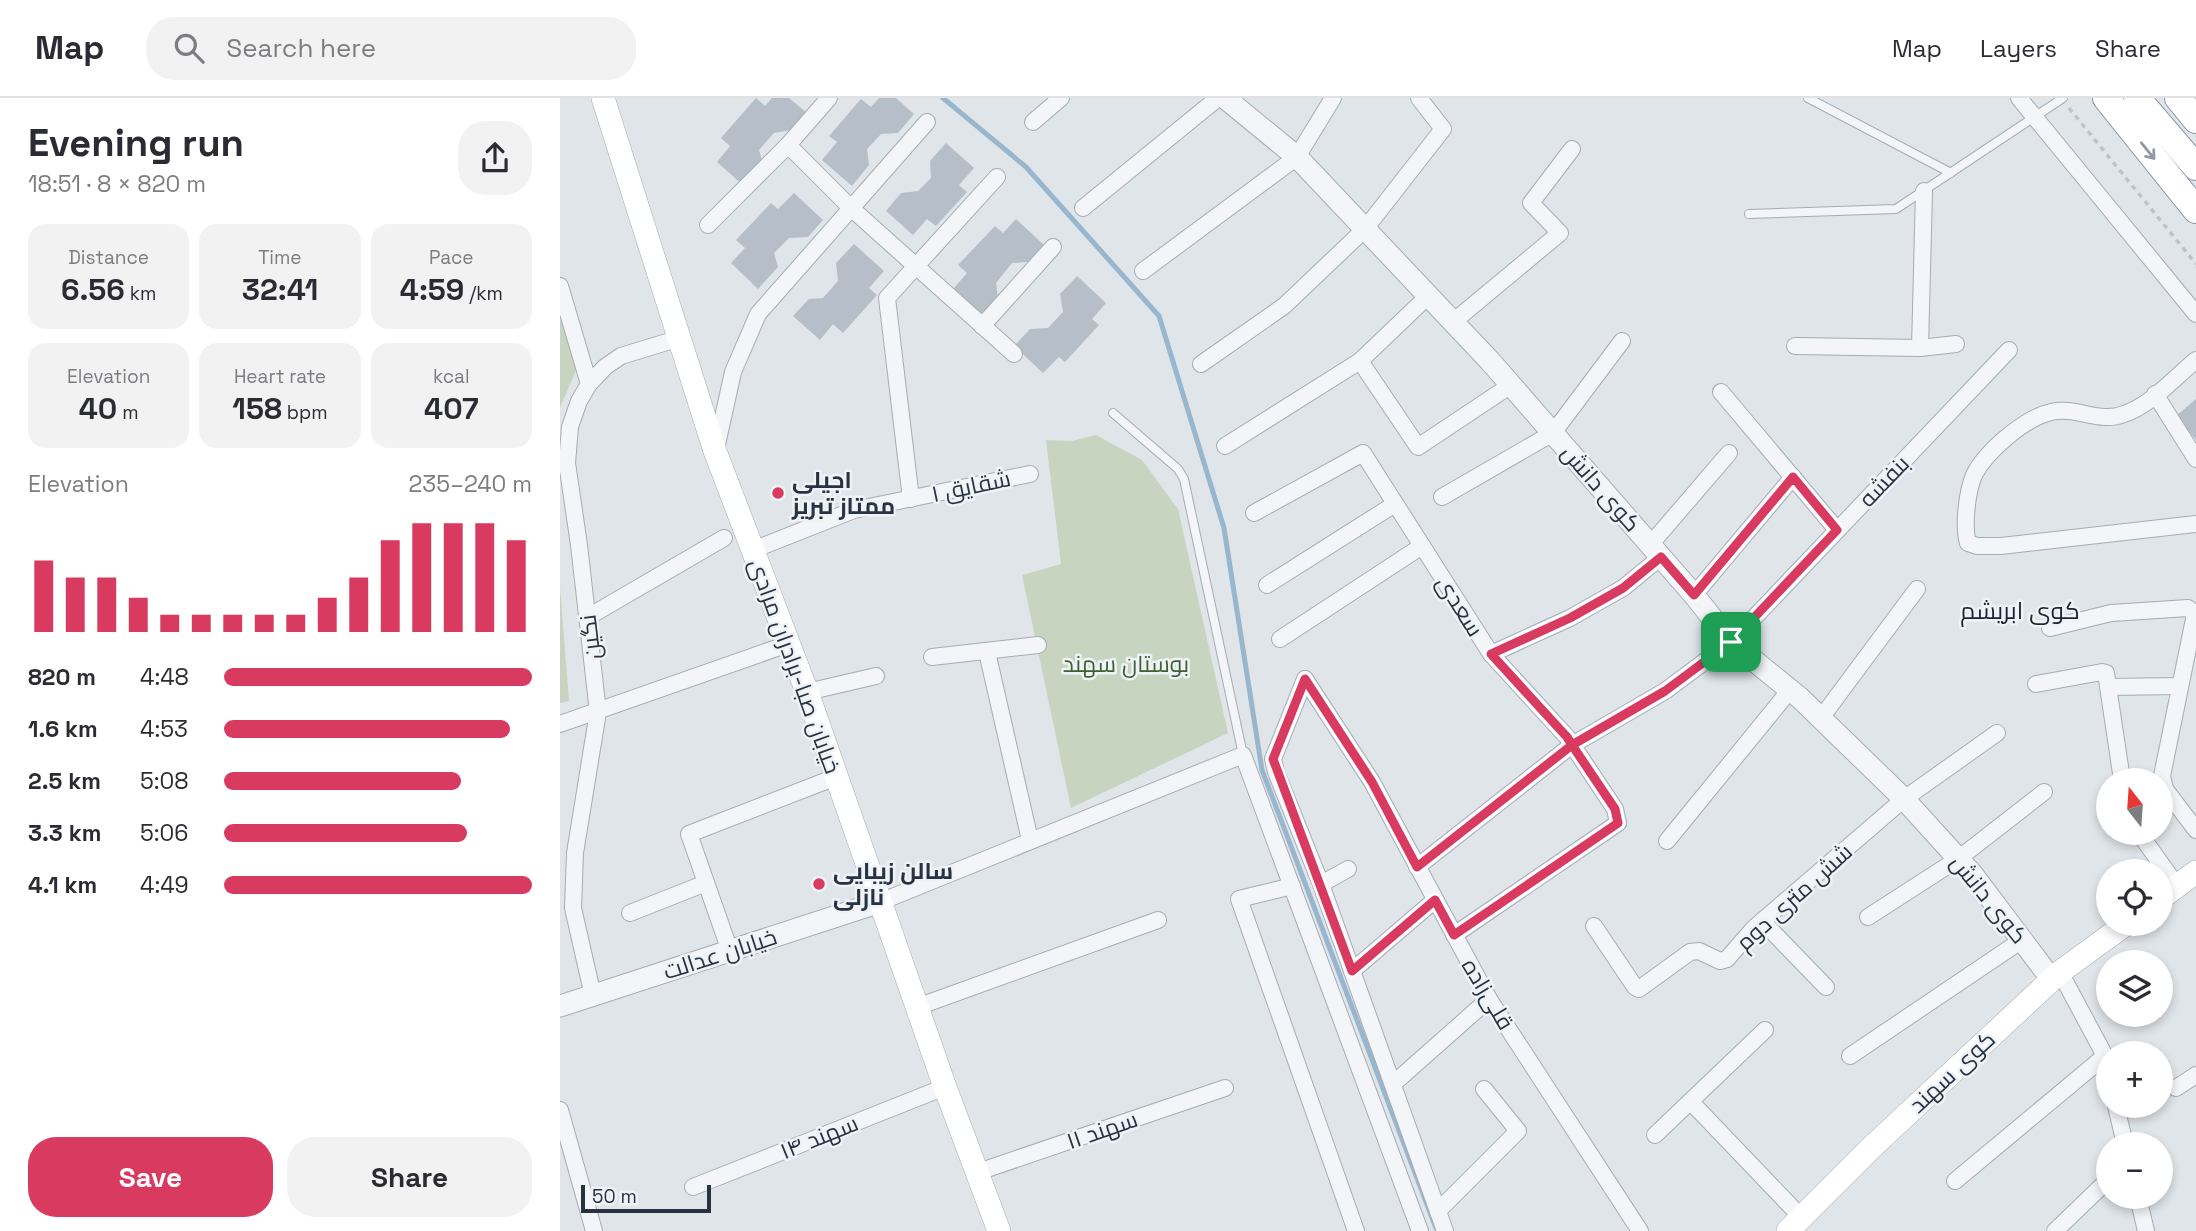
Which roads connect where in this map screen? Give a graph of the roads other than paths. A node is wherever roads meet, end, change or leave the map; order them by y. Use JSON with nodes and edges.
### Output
{"nodes":[{"id":1,"x":603,"y":98,"type":"edge"},
{"id":2,"x":830,"y":98,"type":"edge"},
{"id":3,"x":1061,"y":98,"type":"edge"},
{"id":4,"x":1218,"y":98,"type":"edge"},
{"id":5,"x":1225,"y":98,"type":"edge"},
{"id":6,"x":1333,"y":98,"type":"edge"},
{"id":7,"x":1419,"y":98,"type":"edge"},
{"id":8,"x":1808,"y":98,"type":"edge"},
{"id":9,"x":2019,"y":98,"type":"edge"},
{"id":10,"x":2062,"y":98,"type":"edge"},
{"id":11,"x":2106,"y":98,"type":"edge"},
{"id":12,"x":2137,"y":98,"type":"edge"},
{"id":13,"x":2178,"y":98,"type":"edge"},
{"id":14,"x":2035,"y":117,"type":"junction"},
{"id":15,"x":2196,"y":120,"type":"edge"},
{"id":16,"x":927,"y":122,"type":"dead end"},
{"id":17,"x":1033,"y":122,"type":"dead end"},
{"id":18,"x":788,"y":145,"type":"junction"},
{"id":19,"x":1572,"y":149,"type":"dead end"},
{"id":20,"x":1297,"y":157,"type":"junction"},
{"id":21,"x":2196,"y":167,"type":"edge"},
{"id":22,"x":1951,"y":173,"type":"junction"},
{"id":23,"x":997,"y":177,"type":"dead end"},
{"id":24,"x":1924,"y":191,"type":"junction"},
{"id":25,"x":851,"y":208,"type":"junction"},
{"id":26,"x":1083,"y":208,"type":"dead end"},
{"id":27,"x":2196,"y":210,"type":"edge"},
{"id":28,"x":1749,"y":214,"type":"dead end"},
{"id":29,"x":708,"y":225,"type":"dead end"},
{"id":30,"x":1365,"y":229,"type":"junction"},
{"id":31,"x":1053,"y":247,"type":"dead end"},
{"id":32,"x":916,"y":267,"type":"junction"},
{"id":33,"x":1143,"y":271,"type":"dead end"},
{"id":34,"x":560,"y":286,"type":"edge"},
{"id":35,"x":1428,"y":296,"type":"junction"},
{"id":36,"x":2196,"y":314,"type":"edge"},
{"id":37,"x":1453,"y":322,"type":"junction"},
{"id":38,"x":982,"y":326,"type":"junction"},
{"id":39,"x":680,"y":338,"type":"junction"},
{"id":40,"x":1622,"y":341,"type":"dead end"},
{"id":41,"x":1956,"y":344,"type":"dead end"},
{"id":42,"x":1795,"y":346,"type":"dead end"},
{"id":43,"x":1920,"y":348,"type":"junction"},
{"id":44,"x":2009,"y":350,"type":"dead end"},
{"id":45,"x":1014,"y":354,"type":"dead end"},
{"id":46,"x":2196,"y":360,"type":"edge"},
{"id":47,"x":1360,"y":361,"type":"junction"},
{"id":48,"x":1201,"y":363,"type":"dead end"},
{"id":49,"x":589,"y":384,"type":"junction"},
{"id":50,"x":1511,"y":384,"type":"junction"},
{"id":51,"x":1721,"y":392,"type":"dead end"},
{"id":52,"x":2155,"y":394,"type":"junction"},
{"id":53,"x":1113,"y":413,"type":"dead end"},
{"id":54,"x":1553,"y":433,"type":"junction"},
{"id":55,"x":1225,"y":446,"type":"dead end"},
{"id":56,"x":715,"y":451,"type":"junction"},
{"id":57,"x":1729,"y":453,"type":"dead end"},
{"id":58,"x":2196,"y":459,"type":"edge"},
{"id":59,"x":1030,"y":474,"type":"dead end"},
{"id":60,"x":1793,"y":477,"type":"junction"},
{"id":61,"x":1442,"y":497,"type":"dead end"},
{"id":62,"x":911,"y":499,"type":"junction"},
{"id":63,"x":1395,"y":504,"type":"junction"},
{"id":64,"x":1254,"y":513,"type":"dead end"},
{"id":65,"x":2196,"y":524,"type":"edge"},
{"id":66,"x":1837,"y":530,"type":"junction"},
{"id":67,"x":724,"y":538,"type":"dead end"},
{"id":68,"x":1422,"y":546,"type":"junction"},
{"id":69,"x":753,"y":551,"type":"junction"},
{"id":70,"x":1655,"y":551,"type":"junction"},
{"id":71,"x":1267,"y":585,"type":"dead end"},
{"id":72,"x":1917,"y":589,"type":"dead end"},
{"id":73,"x":1694,"y":595,"type":"junction"},
{"id":74,"x":588,"y":617,"type":"junction"},
{"id":75,"x":2050,"y":628,"type":"dead end"},
{"id":76,"x":1280,"y":639,"type":"dead end"},
{"id":77,"x":1731,"y":642,"type":"junction"},
{"id":78,"x":788,"y":644,"type":"junction"},
{"id":79,"x":1038,"y":645,"type":"dead end"},
{"id":80,"x":987,"y":652,"type":"junction"},
{"id":81,"x":1491,"y":654,"type":"junction"},
{"id":82,"x":932,"y":657,"type":"dead end"},
{"id":83,"x":876,"y":676,"type":"dead end"},
{"id":84,"x":2036,"y":684,"type":"dead end"},
{"id":85,"x":2180,"y":686,"type":"junction"},
{"id":86,"x":2108,"y":687,"type":"junction"},
{"id":87,"x":1790,"y":690,"type":"junction"},
{"id":88,"x":807,"y":692,"type":"junction"},
{"id":89,"x":598,"y":712,"type":"junction"},
{"id":90,"x":1821,"y":718,"type":"junction"},
{"id":91,"x":560,"y":724,"type":"edge"},
{"id":92,"x":1997,"y":733,"type":"dead end"},
{"id":93,"x":1572,"y":745,"type":"junction"},
{"id":94,"x":1243,"y":755,"type":"junction"},
{"id":95,"x":2120,"y":768,"type":"edge"},
{"id":96,"x":836,"y":777,"type":"junction"},
{"id":97,"x":2044,"y":792,"type":"dead end"},
{"id":98,"x":1904,"y":799,"type":"junction"},
{"id":99,"x":2196,"y":830,"type":"edge"},
{"id":100,"x":1030,"y":840,"type":"junction"},
{"id":101,"x":1667,"y":841,"type":"dead end"},
{"id":102,"x":1958,"y":859,"type":"junction"},
{"id":103,"x":567,"y":861,"type":"edge"},
{"id":104,"x":1417,"y":867,"type":"junction"},
{"id":105,"x":1348,"y":869,"type":"dead end"},
{"id":106,"x":2196,"y":872,"type":"edge"},
{"id":107,"x":706,"y":883,"type":"junction"},
{"id":108,"x":1321,"y":884,"type":"junction"},
{"id":109,"x":1292,"y":886,"type":"junction"},
{"id":110,"x":2173,"y":889,"type":"edge"},
{"id":111,"x":1435,"y":900,"type":"junction"},
{"id":112,"x":880,"y":902,"type":"junction"},
{"id":113,"x":630,"y":913,"type":"dead end"},
{"id":114,"x":1868,"y":917,"type":"dead end"},
{"id":115,"x":1158,"y":920,"type":"dead end"},
{"id":116,"x":1762,"y":921,"type":"junction"},
{"id":117,"x":1594,"y":926,"type":"dead end"},
{"id":118,"x":1454,"y":935,"type":"junction"},
{"id":119,"x":2110,"y":936,"type":"edge"},
{"id":120,"x":2022,"y":940,"type":"junction"},
{"id":121,"x":730,"y":951,"type":"junction"},
{"id":122,"x":1352,"y":971,"type":"junction"},
{"id":123,"x":2056,"y":976,"type":"junction"},
{"id":124,"x":1826,"y":988,"type":"dead end"},
{"id":125,"x":593,"y":996,"type":"junction"},
{"id":126,"x":1489,"y":999,"type":"junction"},
{"id":127,"x":560,"y":1006,"type":"edge"},
{"id":128,"x":917,"y":1007,"type":"junction"},
{"id":129,"x":1765,"y":1030,"type":"dead end"},
{"id":130,"x":2096,"y":1041,"type":"edge"},
{"id":131,"x":1850,"y":1056,"type":"dead end"},
{"id":132,"x":2096,"y":1064,"type":"edge"},
{"id":133,"x":2196,"y":1075,"type":"edge"},
{"id":134,"x":1393,"y":1084,"type":"junction"},
{"id":135,"x":945,"y":1087,"type":"junction"},
{"id":136,"x":1225,"y":1088,"type":"dead end"},
{"id":137,"x":2176,"y":1088,"type":"dead end"},
{"id":138,"x":1484,"y":1089,"type":"dead end"},
{"id":139,"x":1691,"y":1102,"type":"junction"},
{"id":140,"x":560,"y":1110,"type":"edge"},
{"id":141,"x":1655,"y":1135,"type":"dead end"},
{"id":142,"x":566,"y":1153,"type":"edge"},
{"id":143,"x":978,"y":1172,"type":"junction"},
{"id":144,"x":1955,"y":1181,"type":"dead end"},
{"id":145,"x":693,"y":1187,"type":"dead end"},
{"id":146,"x":2096,"y":1192,"type":"edge"},
{"id":147,"x":2141,"y":1209,"type":"edge"},
{"id":148,"x":1438,"y":1211,"type":"junction"},
{"id":149,"x":1795,"y":1224,"type":"edge"},
{"id":150,"x":594,"y":1231,"type":"edge"},
{"id":151,"x":999,"y":1231,"type":"edge"},
{"id":152,"x":1356,"y":1231,"type":"edge"},
{"id":153,"x":1420,"y":1231,"type":"edge"},
{"id":154,"x":1445,"y":1231,"type":"edge"},
{"id":155,"x":1640,"y":1231,"type":"edge"},
{"id":156,"x":2055,"y":1231,"type":"edge"},
{"id":157,"x":2146,"y":1231,"type":"edge"}],
"edges":[{"from":1,"to":39,"type":"main road","name":"خیابان صبا-برادران مرادی"},
{"from":2,"to":18,"type":"street"},
{"from":3,"to":17,"type":"street"},
{"from":4,"to":26,"type":"street"},
{"from":5,"to":20,"type":"street","name":"کوی دانش"},
{"from":6,"to":20,"type":"street"},
{"from":7,"to":30,"type":"street"},
{"from":8,"to":22,"type":"lane"},
{"from":9,"to":14,"type":"street"},
{"from":10,"to":14,"type":"lane"},
{"from":11,"to":27,"type":"highway","one_way":true},
{"from":12,"to":21,"type":"highway"},
{"from":13,"to":15,"type":"highway"},
{"from":14,"to":22,"type":"lane"},
{"from":14,"to":36,"type":"street"},
{"from":16,"to":25,"type":"street"},
{"from":18,"to":25,"type":"street"},
{"from":18,"to":29,"type":"street"},
{"from":19,"to":37,"type":"street"},
{"from":20,"to":30,"type":"street","name":"کوی دانش"},
{"from":20,"to":33,"type":"street"},
{"from":22,"to":24,"type":"lane"},
{"from":23,"to":32,"type":"street"},
{"from":24,"to":28,"type":"lane"},
{"from":24,"to":43,"type":"street"},
{"from":25,"to":32,"type":"street"},
{"from":25,"to":56,"type":"street"},
{"from":30,"to":35,"type":"street","name":"کوی دانش"},
{"from":30,"to":48,"type":"street"},
{"from":31,"to":38,"type":"street"},
{"from":32,"to":38,"type":"street"},
{"from":32,"to":62,"type":"street"},
{"from":34,"to":49,"type":"street"},
{"from":35,"to":37,"type":"street","name":"کوی دانش"},
{"from":35,"to":47,"type":"street"},
{"from":37,"to":50,"type":"street","name":"کوی دانش"},
{"from":38,"to":45,"type":"street"},
{"from":39,"to":49,"type":"street","name":"نگین"},
{"from":39,"to":56,"type":"main road","name":"خیابان صبا-برادران مرادی"},
{"from":40,"to":54,"type":"street"},
{"from":41,"to":43,"type":"street"},
{"from":42,"to":43,"type":"street"},
{"from":44,"to":66,"type":"street","name":"بنفشه"},
{"from":46,"to":52,"type":"street"},
{"from":47,"to":50,"type":"street"},
{"from":47,"to":55,"type":"street"},
{"from":49,"to":74,"type":"street","name":"نگین"},
{"from":50,"to":54,"type":"street","name":"کوی دانش"},
{"from":51,"to":60,"type":"street"},
{"from":52,"to":58,"type":"street"},
{"from":52,"to":65,"type":"street"},
{"from":53,"to":94,"type":"lane"},
{"from":54,"to":61,"type":"street"},
{"from":54,"to":70,"type":"street","name":"کوی دانش"},
{"from":56,"to":69,"type":"main road","name":"خیابان صبا-برادران مرادی"},
{"from":57,"to":70,"type":"street"},
{"from":59,"to":62,"type":"street","name":"شقایق ۱"},
{"from":60,"to":66,"type":"street"},
{"from":60,"to":73,"type":"street"},
{"from":62,"to":69,"type":"street","name":"شقایق ۱"},
{"from":63,"to":64,"type":"street","name":"سعدی"},
{"from":63,"to":68,"type":"street","name":"سعدی"},
{"from":63,"to":71,"type":"street"},
{"from":66,"to":77,"type":"street","name":"بنفشه"},
{"from":67,"to":74,"type":"street"},
{"from":68,"to":76,"type":"street"},
{"from":68,"to":81,"type":"street","name":"سعدی"},
{"from":69,"to":78,"type":"main road","name":"خیابان صبا-برادران مرادی"},
{"from":70,"to":73,"type":"street","name":"کوی دانش"},
{"from":70,"to":81,"type":"street"},
{"from":72,"to":90,"type":"street"},
{"from":73,"to":77,"type":"street","name":"کوی دانش"},
{"from":74,"to":89,"type":"street","name":"نگین"},
{"from":75,"to":85,"type":"street"},
{"from":77,"to":87,"type":"street","name":"کوی دانش"},
{"from":77,"to":93,"type":"street","name":"بنفشه"},
{"from":78,"to":88,"type":"main road","name":"خیابان صبا-برادران مرادی"},
{"from":78,"to":89,"type":"street"},
{"from":79,"to":80,"type":"street"},
{"from":80,"to":82,"type":"street"},
{"from":80,"to":100,"type":"street"},
{"from":81,"to":93,"type":"street","name":"سعدی"},
{"from":83,"to":88,"type":"street"},
{"from":84,"to":86,"type":"street"},
{"from":85,"to":86,"type":"street"},
{"from":85,"to":99,"type":"street"},
{"from":86,"to":95,"type":"street"},
{"from":87,"to":90,"type":"street","name":"کوی دانش"},
{"from":87,"to":101,"type":"street"},
{"from":88,"to":96,"type":"main road","name":"خیابان صبا-برادران مرادی"},
{"from":89,"to":91,"type":"street"},
{"from":89,"to":103,"type":"street","name":"نگین"},
{"from":90,"to":98,"type":"street","name":"کوی دانش"},
{"from":92,"to":98,"type":"street","name":"شش متری دوم"},
{"from":93,"to":104,"type":"street","name":"بنفشه"},
{"from":93,"to":118,"type":"street","name":"سعدی"},
{"from":94,"to":100,"type":"street"},
{"from":94,"to":109,"type":"street"},
{"from":96,"to":107,"type":"street"},
{"from":96,"to":112,"type":"main road","name":"خیابان صبا-برادران مرادی"},
{"from":97,"to":102,"type":"street"},
{"from":98,"to":102,"type":"street","name":"کوی دانش"},
{"from":98,"to":116,"type":"street","name":"شش متری دوم"},
{"from":100,"to":112,"type":"street"},
{"from":102,"to":114,"type":"street"},
{"from":102,"to":120,"type":"street","name":"کوی دانش"},
{"from":103,"to":125,"type":"street","name":"نگین"},
{"from":104,"to":108,"type":"street","name":"قلی‌زاده"},
{"from":104,"to":111,"type":"street","name":"قلی‌زاده"},
{"from":105,"to":108,"type":"street"},
{"from":106,"to":110,"type":"main road"},
{"from":107,"to":113,"type":"street"},
{"from":107,"to":121,"type":"street"},
{"from":108,"to":122,"type":"street"},
{"from":109,"to":152,"type":"street"},
{"from":109,"to":153,"type":"street"},
{"from":111,"to":118,"type":"street","name":"قلی‌زاده"},
{"from":111,"to":122,"type":"street"},
{"from":112,"to":121,"type":"street","name":"خیابان عدالت"},
{"from":112,"to":128,"type":"main road","name":"خیابان صبا-برادران مرادی"},
{"from":115,"to":128,"type":"street"},
{"from":116,"to":117,"type":"street","name":"شش متری دوم"},
{"from":116,"to":124,"type":"street"},
{"from":118,"to":126,"type":"street","name":"قلی‌زاده"},
{"from":119,"to":123,"type":"main road","name":"کوی سهند"},
{"from":120,"to":123,"type":"street","name":"کوی دانش"},
{"from":120,"to":131,"type":"street"},
{"from":121,"to":125,"type":"street","name":"خیابان عدالت"},
{"from":122,"to":134,"type":"street"},
{"from":123,"to":130,"type":"street"},
{"from":123,"to":149,"type":"main road","name":"کوی سهند"},
{"from":125,"to":127,"type":"street","name":"خیابان عدالت"},
{"from":126,"to":134,"type":"street"},
{"from":126,"to":155,"type":"street","name":"قلی‌زاده"},
{"from":128,"to":135,"type":"main road","name":"خیابان صبا-برادران مرادی"},
{"from":129,"to":139,"type":"street"},
{"from":132,"to":144,"type":"street"},
{"from":133,"to":137,"type":"street"},
{"from":134,"to":148,"type":"street"},
{"from":135,"to":143,"type":"main road","name":"خیابان صبا-برادران مرادی"},
{"from":135,"to":145,"type":"street","name":"سهند ۱۴"},
{"from":136,"to":143,"type":"street","name":"سهند ۱۱"},
{"from":138,"to":148,"type":"street"},
{"from":139,"to":141,"type":"street"},
{"from":139,"to":149,"type":"street"},
{"from":140,"to":142,"type":"street"},
{"from":142,"to":150,"type":"street"},
{"from":143,"to":151,"type":"main road","name":"خیابان صبا-برادران مرادی"},
{"from":146,"to":156,"type":"street"},
{"from":147,"to":157,"type":"street"},
{"from":148,"to":154,"type":"street"}]}
